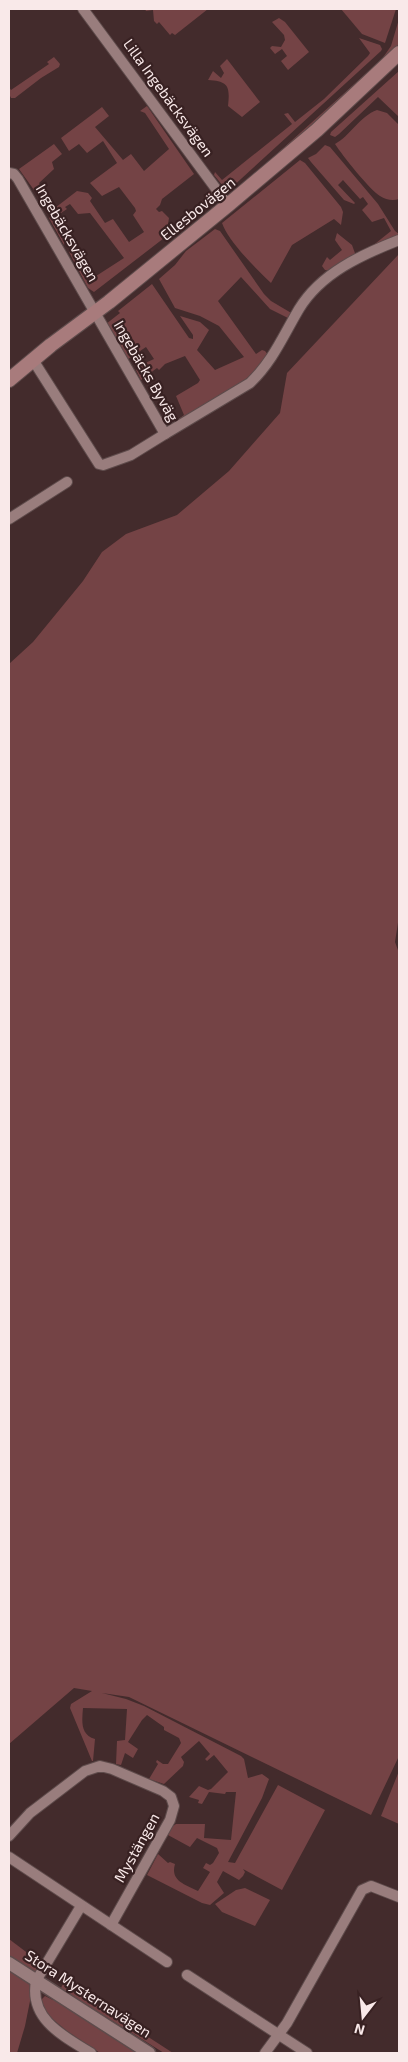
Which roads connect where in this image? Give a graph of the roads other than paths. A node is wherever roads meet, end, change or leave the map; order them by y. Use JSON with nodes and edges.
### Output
{"nodes":[{"id":1,"x":83,"y":9,"type":"edge"},
{"id":2,"x":399,"y":53,"type":"edge"},
{"id":3,"x":9,"y":173,"type":"edge"},
{"id":4,"x":228,"y":205,"type":"junction"},
{"id":5,"x":399,"y":240,"type":"edge"},
{"id":6,"x":94,"y":312,"type":"junction"},
{"id":7,"x":33,"y":360,"type":"junction"},
{"id":8,"x":9,"y":380,"type":"edge"},
{"id":9,"x":165,"y":434,"type":"junction"},
{"id":10,"x":67,"y":482,"type":"dead end"},
{"id":11,"x":9,"y":518,"type":"edge"},
{"id":12,"x":9,"y":1836,"type":"edge"},
{"id":13,"x":9,"y":1857,"type":"edge"},
{"id":14,"x":399,"y":1897,"type":"edge"},
{"id":15,"x":81,"y":1906,"type":"junction"},
{"id":16,"x":111,"y":1925,"type":"junction"},
{"id":17,"x":167,"y":1962,"type":"dead end"},
{"id":18,"x":9,"y":1963,"type":"edge"},
{"id":19,"x":187,"y":1975,"type":"dead end"},
{"id":20,"x":36,"y":1981,"type":"junction"},
{"id":21,"x":278,"y":2035,"type":"junction"},
{"id":22,"x":91,"y":2053,"type":"edge"},
{"id":23,"x":149,"y":2053,"type":"edge"},
{"id":24,"x":265,"y":2053,"type":"edge"},
{"id":25,"x":308,"y":2053,"type":"edge"}],
"edges":[{"from":1,"to":4,"type":"street","name":"Lilla Ingebäcksvägen"},
{"from":2,"to":4,"type":"main road","name":"Ellesbovägen"},
{"from":3,"to":6,"type":"street","name":"Ingebäcksvägen"},
{"from":4,"to":6,"type":"main road","name":"Ellesbovägen"},
{"from":5,"to":9,"type":"street","name":"Ingebäcks Byväg"},
{"from":6,"to":7,"type":"main road","name":"Ellesbovägen"},
{"from":6,"to":9,"type":"street","name":"Ingebäcks Byväg"},
{"from":7,"to":8,"type":"main road","name":"Ellesbovägen"},
{"from":7,"to":9,"type":"street"},
{"from":10,"to":11,"type":"street"},
{"from":12,"to":16,"type":"street","name":"Mystängen"},
{"from":13,"to":15,"type":"street"},
{"from":14,"to":21,"type":"street"},
{"from":15,"to":16,"type":"street"},
{"from":15,"to":20,"type":"street"},
{"from":16,"to":17,"type":"street"},
{"from":18,"to":20,"type":"street","name":"Stora Mysternavägen"},
{"from":19,"to":21,"type":"street"},
{"from":20,"to":22,"type":"street"},
{"from":20,"to":23,"type":"street","name":"Stora Mysternavägen"},
{"from":21,"to":24,"type":"street"},
{"from":21,"to":25,"type":"street"}]}
